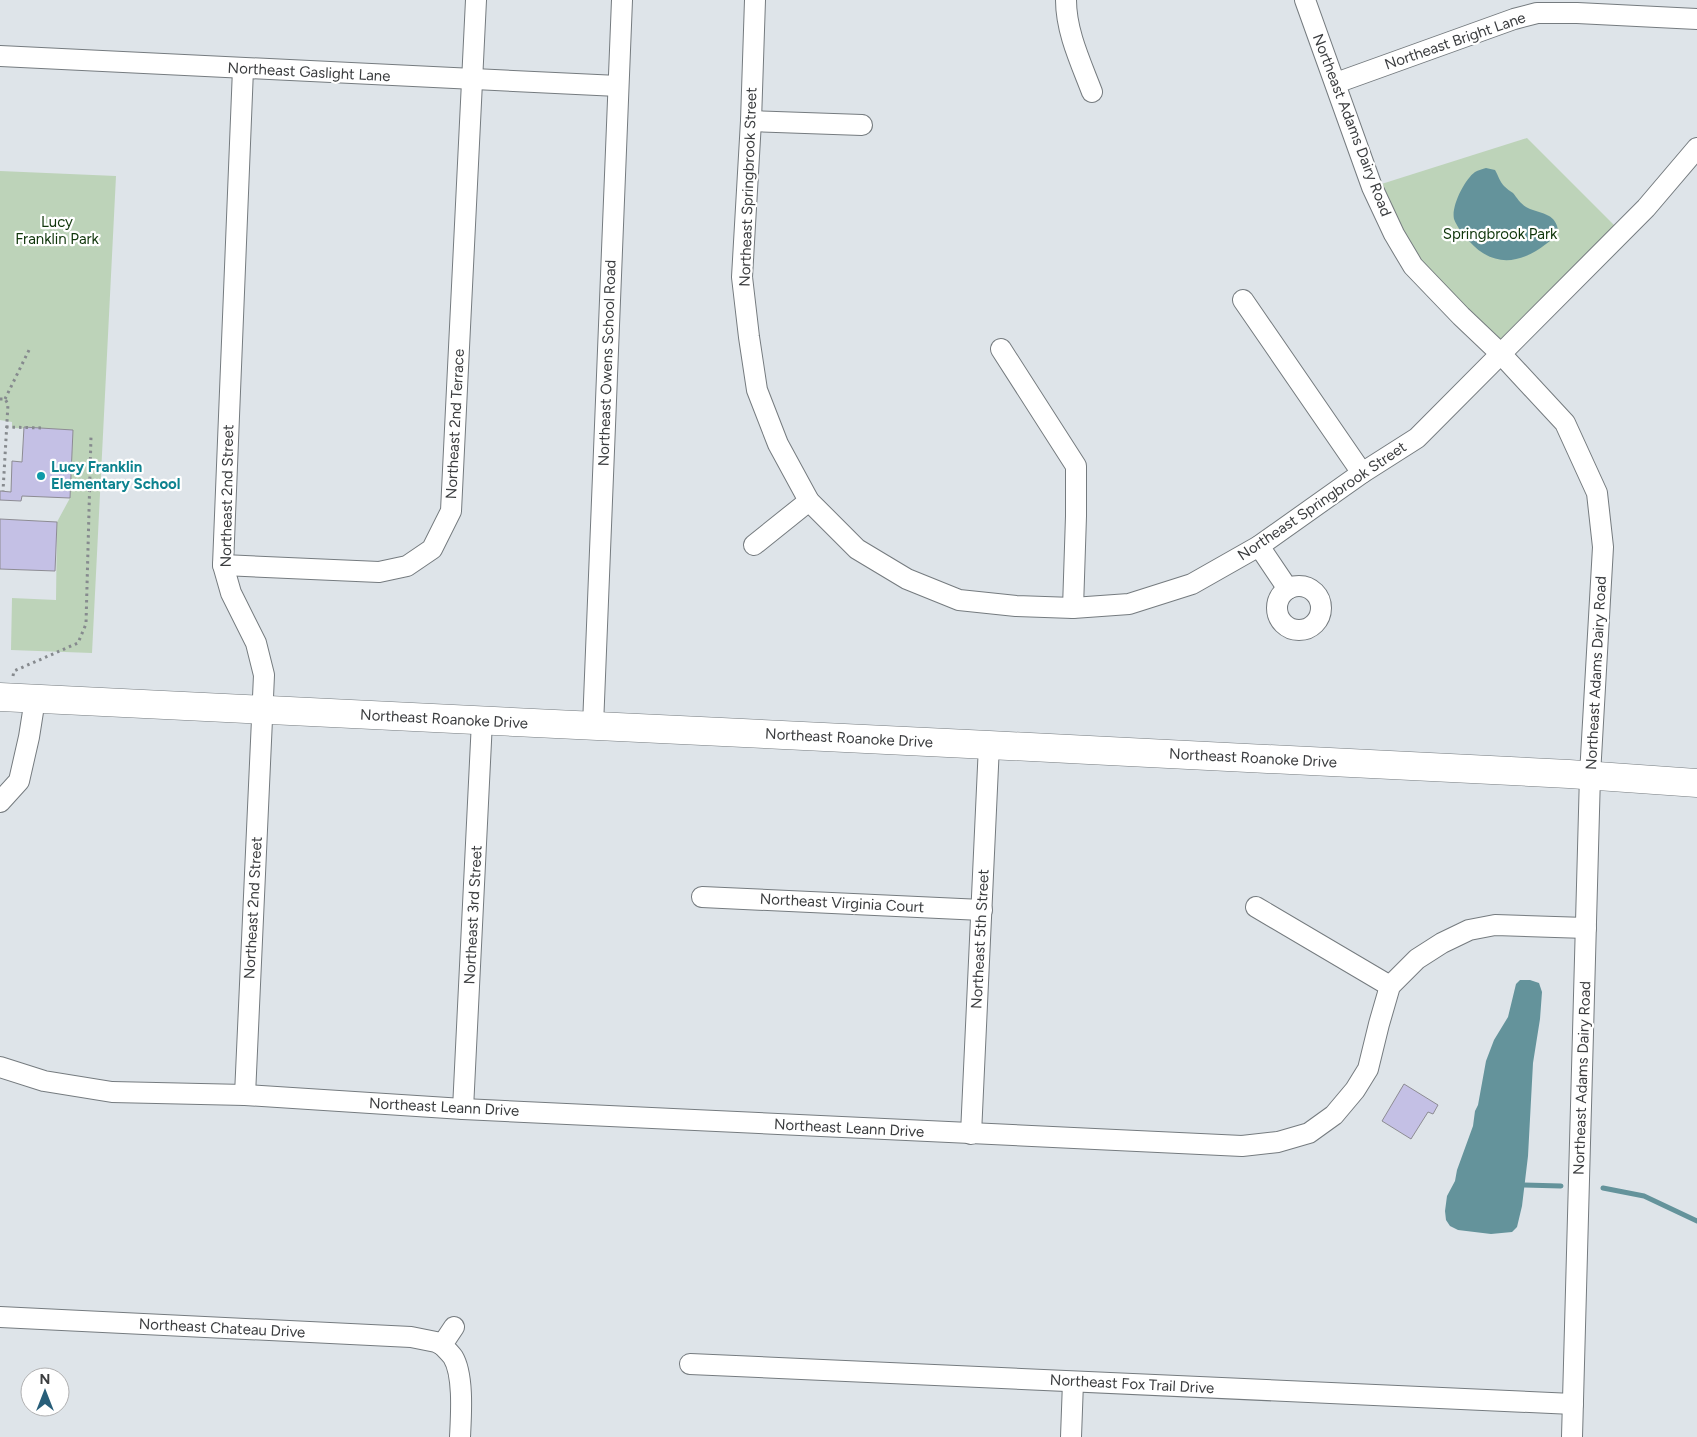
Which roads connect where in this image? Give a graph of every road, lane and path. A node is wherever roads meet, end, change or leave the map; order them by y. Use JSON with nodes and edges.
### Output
{"nodes":[{"id":1,"x":476,"y":0,"type":"edge"},
{"id":2,"x":622,"y":0,"type":"edge"},
{"id":3,"x":755,"y":0,"type":"edge"},
{"id":4,"x":1066,"y":0,"type":"edge"},
{"id":5,"x":1306,"y":0,"type":"edge"},
{"id":6,"x":1697,"y":19,"type":"edge"},
{"id":7,"x":0,"y":56,"type":"edge"},
{"id":8,"x":243,"y":69,"type":"junction"},
{"id":9,"x":471,"y":80,"type":"junction"},
{"id":10,"x":1336,"y":83,"type":"junction"},
{"id":11,"x":618,"y":86,"type":"junction"},
{"id":12,"x":1092,"y":92,"type":"dead end"},
{"id":13,"x":751,"y":122,"type":"junction"},
{"id":14,"x":862,"y":125,"type":"dead end"},
{"id":15,"x":1697,"y":148,"type":"edge"},
{"id":16,"x":1243,"y":300,"type":"dead end"},
{"id":17,"x":30,"y":348,"type":"dead end"},
{"id":18,"x":1001,"y":348,"type":"dead end"},
{"id":19,"x":1501,"y":354,"type":"junction"},
{"id":20,"x":2,"y":399,"type":"edge"},
{"id":21,"x":6,"y":427,"type":"junction"},
{"id":22,"x":44,"y":428,"type":"dead end"},
{"id":23,"x":92,"y":436,"type":"dead end"},
{"id":24,"x":1362,"y":473,"type":"junction"},
{"id":25,"x":3,"y":492,"type":"dead end"},
{"id":26,"x":809,"y":501,"type":"junction"},
{"id":27,"x":754,"y":545,"type":"dead end"},
{"id":28,"x":1259,"y":546,"type":"junction"},
{"id":29,"x":223,"y":565,"type":"junction"},
{"id":30,"x":1288,"y":589,"type":"dead end"},
{"id":31,"x":1073,"y":608,"type":"junction"},
{"id":32,"x":6,"y":689,"type":"edge"},
{"id":33,"x":35,"y":699,"type":"junction"},
{"id":34,"x":262,"y":710,"type":"junction"},
{"id":35,"x":482,"y":721,"type":"junction"},
{"id":36,"x":593,"y":726,"type":"junction"},
{"id":37,"x":989,"y":745,"type":"junction"},
{"id":38,"x":1590,"y":776,"type":"junction"},
{"id":39,"x":1697,"y":783,"type":"edge"},
{"id":40,"x":0,"y":802,"type":"edge"},
{"id":41,"x":702,"y":897,"type":"dead end"},
{"id":42,"x":1256,"y":907,"type":"dead end"},
{"id":43,"x":982,"y":910,"type":"junction"},
{"id":44,"x":1586,"y":928,"type":"junction"},
{"id":45,"x":1390,"y":986,"type":"junction"},
{"id":46,"x":0,"y":1067,"type":"edge"},
{"id":47,"x":245,"y":1095,"type":"junction"},
{"id":48,"x":463,"y":1109,"type":"junction"},
{"id":49,"x":971,"y":1134,"type":"junction"},
{"id":50,"x":0,"y":1317,"type":"edge"},
{"id":51,"x":454,"y":1327,"type":"dead end"},
{"id":52,"x":442,"y":1345,"type":"junction"},
{"id":53,"x":690,"y":1364,"type":"dead end"},
{"id":54,"x":1073,"y":1382,"type":"junction"},
{"id":55,"x":1573,"y":1404,"type":"junction"},
{"id":56,"x":460,"y":1437,"type":"edge"},
{"id":57,"x":1072,"y":1437,"type":"edge"},
{"id":58,"x":1572,"y":1437,"type":"edge"}],
"edges":[{"from":1,"to":9,"type":"street","name":"Northeast 2nd Terrace"},
{"from":2,"to":11,"type":"street","name":"Northeast Owens School Road"},
{"from":3,"to":13,"type":"street","name":"Northeast Springbrook Street"},
{"from":4,"to":12,"type":"street"},
{"from":5,"to":10,"type":"street","name":"Northeast Adams Dairy Road"},
{"from":6,"to":10,"type":"street","name":"Northeast Bright Lane"},
{"from":7,"to":8,"type":"street","name":"Northeast Gaslight Lane"},
{"from":8,"to":9,"type":"street","name":"Northeast Gaslight Lane"},
{"from":8,"to":29,"type":"street","name":"Northeast 2nd Street"},
{"from":9,"to":11,"type":"street","name":"Northeast Gaslight Lane"},
{"from":9,"to":29,"type":"street","name":"Northeast 2nd Terrace"},
{"from":10,"to":19,"type":"street","name":"Northeast Adams Dairy Road"},
{"from":11,"to":36,"type":"street","name":"Northeast Owens School Road"},
{"from":13,"to":14,"type":"street"},
{"from":13,"to":26,"type":"street","name":"Northeast Springbrook Street"},
{"from":15,"to":19,"type":"street","name":"Northeast Springbrook Street"},
{"from":16,"to":24,"type":"street"},
{"from":17,"to":20,"type":"path"},
{"from":18,"to":31,"type":"street"},
{"from":19,"to":24,"type":"street","name":"Northeast Springbrook Street"},
{"from":19,"to":38,"type":"street","name":"Northeast Adams Dairy Road"},
{"from":20,"to":21,"type":"path"},
{"from":21,"to":22,"type":"path"},
{"from":21,"to":25,"type":"path"},
{"from":23,"to":32,"type":"path"},
{"from":24,"to":28,"type":"street","name":"Northeast Springbrook Street"},
{"from":26,"to":27,"type":"street"},
{"from":26,"to":31,"type":"street","name":"Northeast Springbrook Street"},
{"from":28,"to":30,"type":"street"},
{"from":28,"to":31,"type":"street","name":"Northeast Springbrook Street"},
{"from":29,"to":34,"type":"street","name":"Northeast 2nd Street"},
{"from":32,"to":33,"type":"street","name":"Northeast Roanoke Drive"},
{"from":33,"to":34,"type":"street","name":"Northeast Roanoke Drive"},
{"from":33,"to":40,"type":"street"},
{"from":34,"to":35,"type":"street","name":"Northeast Roanoke Drive"},
{"from":34,"to":47,"type":"street","name":"Northeast 2nd Street"},
{"from":35,"to":36,"type":"street","name":"Northeast Roanoke Drive"},
{"from":35,"to":48,"type":"street","name":"Northeast 3rd Street"},
{"from":36,"to":37,"type":"street","name":"Northeast Roanoke Drive"},
{"from":37,"to":38,"type":"street","name":"Northeast Roanoke Drive"},
{"from":37,"to":43,"type":"street","name":"Northeast 5th Street"},
{"from":38,"to":39,"type":"street","name":"Northeast Roanoke Drive"},
{"from":38,"to":44,"type":"street","name":"Northeast Adams Dairy Road"},
{"from":41,"to":43,"type":"street","name":"Northeast Virginia Court"},
{"from":42,"to":45,"type":"street"},
{"from":43,"to":49,"type":"street","name":"Northeast 5th Street"},
{"from":44,"to":45,"type":"street","name":"Northeast Leann Drive"},
{"from":44,"to":55,"type":"street","name":"Northeast Adams Dairy Road"},
{"from":45,"to":49,"type":"street","name":"Northeast Leann Drive"},
{"from":46,"to":47,"type":"street","name":"Northeast Leann Drive"},
{"from":47,"to":48,"type":"street","name":"Northeast Leann Drive"},
{"from":48,"to":49,"type":"street","name":"Northeast Leann Drive"},
{"from":50,"to":52,"type":"street","name":"Northeast Chateau Drive"},
{"from":51,"to":52,"type":"street"},
{"from":52,"to":56,"type":"street"},
{"from":53,"to":54,"type":"street","name":"Northeast Fox Trail Drive"},
{"from":54,"to":55,"type":"street","name":"Northeast Fox Trail Drive"},
{"from":54,"to":57,"type":"street"},
{"from":55,"to":58,"type":"street","name":"Northeast Adams Dairy Road"}]}
